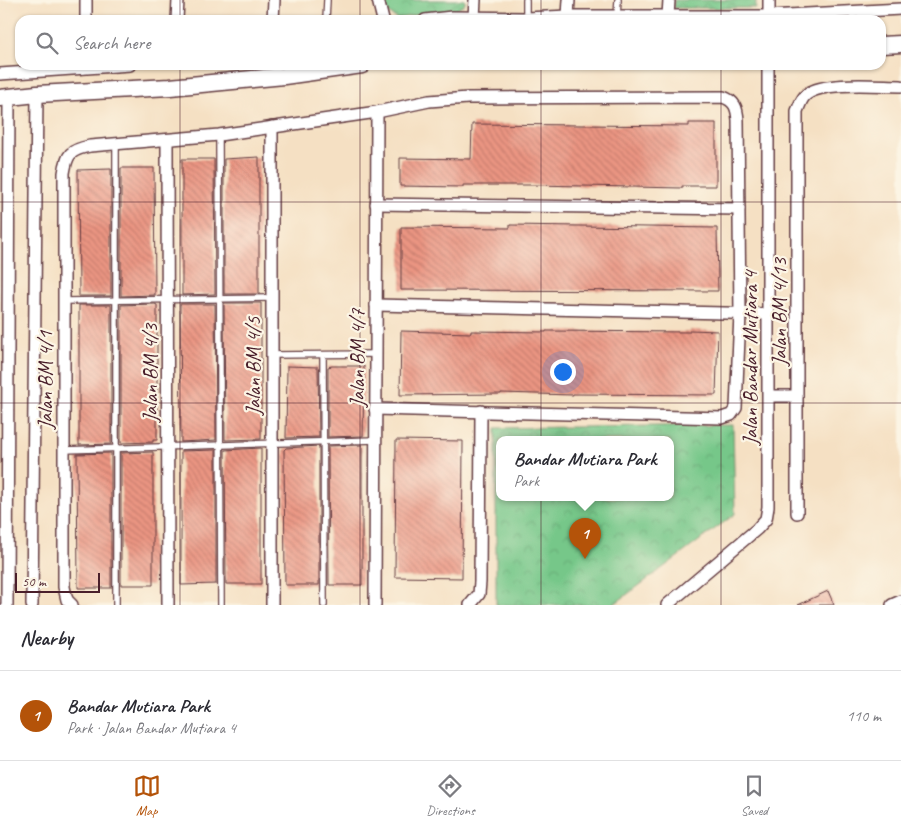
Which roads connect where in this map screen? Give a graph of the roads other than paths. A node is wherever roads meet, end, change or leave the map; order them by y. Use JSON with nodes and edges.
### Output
{"nodes":[{"id":1,"x":86,"y":0,"type":"edge"},
{"id":2,"x":178,"y":0,"type":"edge"},
{"id":3,"x":274,"y":0,"type":"edge"},
{"id":4,"x":327,"y":0,"type":"edge"},
{"id":5,"x":378,"y":0,"type":"edge"},
{"id":6,"x":475,"y":0,"type":"edge"},
{"id":7,"x":526,"y":0,"type":"edge"},
{"id":8,"x":569,"y":0,"type":"edge"},
{"id":9,"x":618,"y":0,"type":"edge"},
{"id":10,"x":669,"y":0,"type":"edge"},
{"id":11,"x":769,"y":0,"type":"edge"},
{"id":12,"x":901,"y":9,"type":"edge"},
{"id":13,"x":86,"y":15,"type":"edge"},
{"id":14,"x":177,"y":15,"type":"edge"},
{"id":15,"x":273,"y":15,"type":"edge"},
{"id":16,"x":326,"y":15,"type":"edge"},
{"id":17,"x":382,"y":15,"type":"edge"},
{"id":18,"x":474,"y":15,"type":"edge"},
{"id":19,"x":526,"y":15,"type":"edge"},
{"id":20,"x":568,"y":15,"type":"edge"},
{"id":21,"x":617,"y":15,"type":"edge"},
{"id":22,"x":668,"y":15,"type":"edge"},
{"id":23,"x":769,"y":15,"type":"edge"},
{"id":24,"x":788,"y":15,"type":"edge"},
{"id":25,"x":901,"y":44,"type":"edge"},
{"id":26,"x":886,"y":45,"type":"edge"},
{"id":27,"x":42,"y":70,"type":"edge"},
{"id":28,"x":327,"y":70,"type":"edge"},
{"id":29,"x":768,"y":70,"type":"edge"},
{"id":30,"x":0,"y":74,"type":"edge"},
{"id":31,"x":901,"y":86,"type":"edge"},
{"id":32,"x":37,"y":94,"type":"junction"},
{"id":33,"x":4,"y":97,"type":"edge"},
{"id":34,"x":377,"y":112,"type":"junction"},
{"id":35,"x":272,"y":127,"type":"junction"},
{"id":36,"x":219,"y":135,"type":"junction"},
{"id":37,"x":167,"y":141,"type":"junction"},
{"id":38,"x":116,"y":144,"type":"junction"},
{"id":39,"x":376,"y":204,"type":"junction"},
{"id":40,"x":739,"y":209,"type":"junction"},
{"id":41,"x":272,"y":298,"type":"junction"},
{"id":42,"x":219,"y":299,"type":"junction"},
{"id":43,"x":116,"y":300,"type":"junction"},
{"id":44,"x":168,"y":300,"type":"junction"},
{"id":45,"x":64,"y":301,"type":"junction"},
{"id":46,"x":376,"y":305,"type":"junction"},
{"id":47,"x":740,"y":314,"type":"junction"},
{"id":48,"x":769,"y":314,"type":"junction"},
{"id":49,"x":324,"y":354,"type":"junction"},
{"id":50,"x":376,"y":354,"type":"junction"},
{"id":51,"x":272,"y":355,"type":"junction"},
{"id":52,"x":769,"y":396,"type":"junction"},
{"id":53,"x":797,"y":396,"type":"junction"},
{"id":54,"x":376,"y":409,"type":"junction"},
{"id":55,"x":481,"y":411,"type":"junction"},
{"id":56,"x":375,"y":440,"type":"junction"},
{"id":57,"x":324,"y":442,"type":"junction"},
{"id":58,"x":272,"y":443,"type":"junction"},
{"id":59,"x":219,"y":445,"type":"junction"},
{"id":60,"x":168,"y":446,"type":"junction"},
{"id":61,"x":116,"y":448,"type":"junction"},
{"id":62,"x":64,"y":450,"type":"junction"},
{"id":63,"x":797,"y":512,"type":"dead end"},
{"id":64,"x":901,"y":601,"type":"edge"},
{"id":65,"x":7,"y":605,"type":"edge"},
{"id":66,"x":32,"y":605,"type":"edge"},
{"id":67,"x":72,"y":605,"type":"edge"},
{"id":68,"x":116,"y":605,"type":"edge"},
{"id":69,"x":168,"y":605,"type":"edge"},
{"id":70,"x":220,"y":605,"type":"edge"},
{"id":71,"x":272,"y":605,"type":"edge"},
{"id":72,"x":324,"y":605,"type":"edge"},
{"id":73,"x":374,"y":605,"type":"edge"},
{"id":74,"x":470,"y":605,"type":"edge"},
{"id":75,"x":667,"y":605,"type":"edge"},
{"id":76,"x":892,"y":605,"type":"edge"}],
"edges":[{"from":1,"to":13,"type":"street"},
{"from":2,"to":14,"type":"street"},
{"from":3,"to":15,"type":"street"},
{"from":4,"to":16,"type":"lane"},
{"from":5,"to":17,"type":"street"},
{"from":6,"to":18,"type":"street"},
{"from":7,"to":19,"type":"lane"},
{"from":8,"to":20,"type":"street"},
{"from":9,"to":21,"type":"lane"},
{"from":10,"to":22,"type":"street"},
{"from":11,"to":23,"type":"street"},
{"from":12,"to":24,"type":"street"},
{"from":25,"to":26,"type":"main road"},
{"from":27,"to":30,"type":"street"},
{"from":28,"to":32,"type":"main road"},
{"from":29,"to":48,"type":"street","name":"Jalan Bandar Mutiara 4"},
{"from":31,"to":53,"type":"street","name":"Jalan BM 4/13"},
{"from":32,"to":33,"type":"main road"},
{"from":32,"to":66,"type":"street"},
{"from":33,"to":65,"type":"street"},
{"from":34,"to":35,"type":"street"},
{"from":34,"to":39,"type":"street","name":"Jalan BM 4/7"},
{"from":34,"to":40,"type":"street"},
{"from":35,"to":36,"type":"street"},
{"from":35,"to":41,"type":"street","name":"Jalan BM 4/5"},
{"from":36,"to":37,"type":"street"},
{"from":36,"to":42,"type":"lane"},
{"from":37,"to":38,"type":"street"},
{"from":37,"to":44,"type":"street","name":"Jalan BM 4/3"},
{"from":38,"to":43,"type":"lane"},
{"from":38,"to":45,"type":"street","name":"Jalan BM 4/1"},
{"from":39,"to":40,"type":"street"},
{"from":39,"to":46,"type":"street","name":"Jalan BM 4/7"},
{"from":40,"to":47,"type":"street"},
{"from":41,"to":42,"type":"lane"},
{"from":41,"to":51,"type":"street","name":"Jalan BM 4/5"},
{"from":42,"to":44,"type":"lane"},
{"from":42,"to":59,"type":"lane"},
{"from":43,"to":44,"type":"lane"},
{"from":43,"to":45,"type":"lane"},
{"from":43,"to":61,"type":"lane"},
{"from":44,"to":60,"type":"street","name":"Jalan BM 4/3"},
{"from":45,"to":62,"type":"street","name":"Jalan BM 4/1"},
{"from":46,"to":47,"type":"street"},
{"from":46,"to":50,"type":"street","name":"Jalan BM 4/7"},
{"from":47,"to":48,"type":"street"},
{"from":47,"to":55,"type":"street"},
{"from":48,"to":52,"type":"street","name":"Jalan Bandar Mutiara 4"},
{"from":49,"to":50,"type":"lane"},
{"from":49,"to":51,"type":"lane"},
{"from":49,"to":57,"type":"lane"},
{"from":50,"to":54,"type":"street","name":"Jalan BM 4/7"},
{"from":51,"to":58,"type":"street","name":"Jalan BM 4/5"},
{"from":52,"to":53,"type":"street"},
{"from":52,"to":75,"type":"street","name":"Jalan Bandar Mutiara 4"},
{"from":53,"to":63,"type":"street","name":"Jalan BM 4/13"},
{"from":54,"to":55,"type":"street"},
{"from":54,"to":56,"type":"street","name":"Jalan BM 4/7"},
{"from":55,"to":74,"type":"street"},
{"from":56,"to":57,"type":"lane"},
{"from":56,"to":73,"type":"street","name":"Jalan BM 4/7"},
{"from":57,"to":58,"type":"lane"},
{"from":57,"to":72,"type":"lane"},
{"from":58,"to":59,"type":"lane"},
{"from":58,"to":71,"type":"street","name":"Jalan BM 4/5"},
{"from":59,"to":60,"type":"lane"},
{"from":59,"to":70,"type":"lane"},
{"from":60,"to":61,"type":"lane"},
{"from":60,"to":69,"type":"street","name":"Jalan BM 4/3"},
{"from":61,"to":62,"type":"lane"},
{"from":61,"to":68,"type":"lane"},
{"from":62,"to":67,"type":"street","name":"Jalan BM 4/1"},
{"from":64,"to":76,"type":"street"}]}
